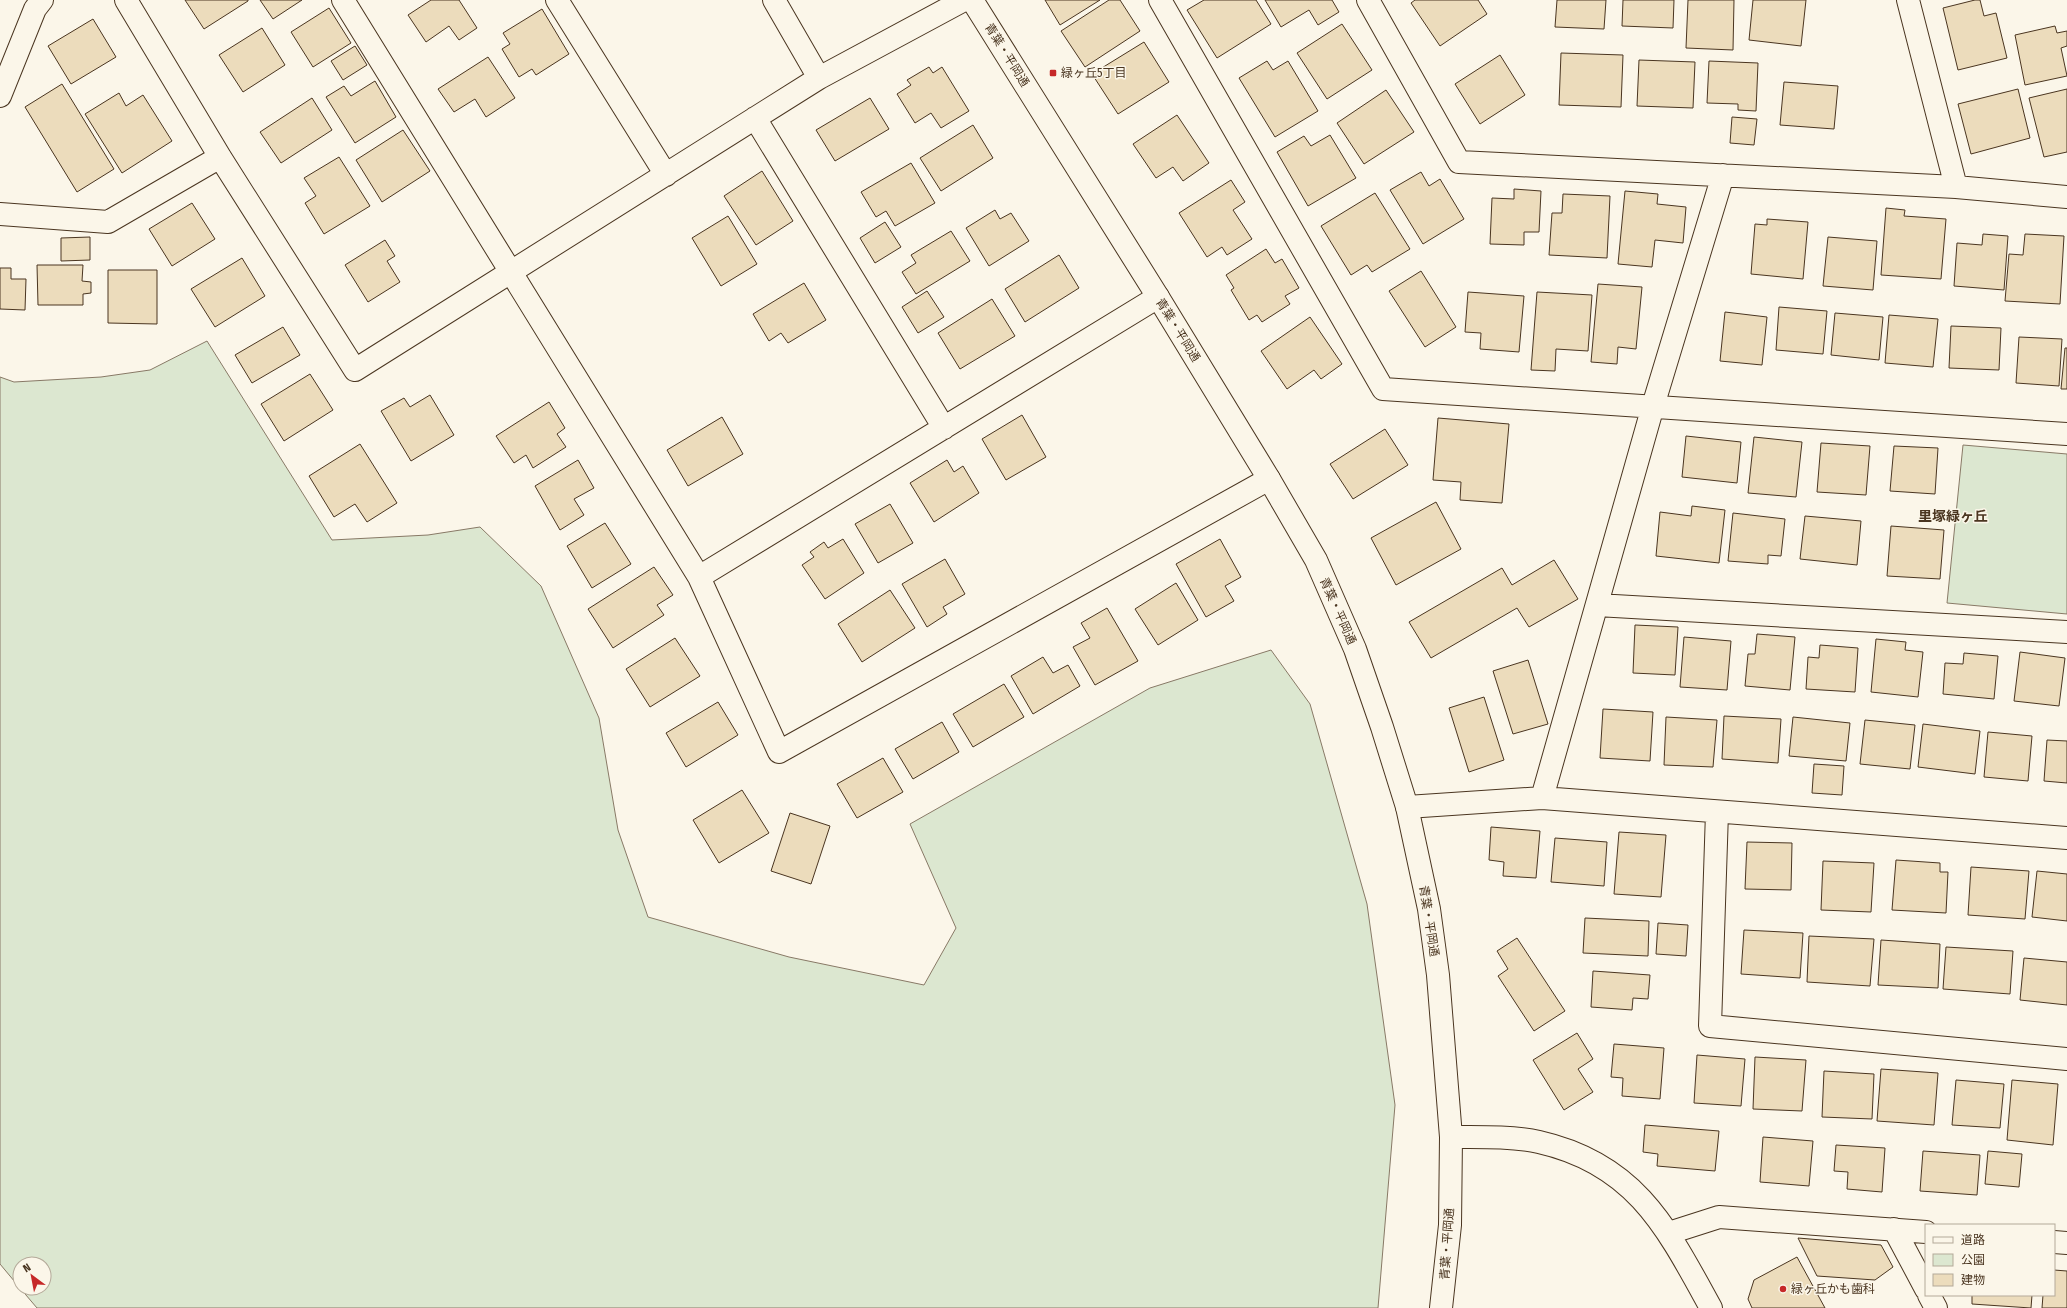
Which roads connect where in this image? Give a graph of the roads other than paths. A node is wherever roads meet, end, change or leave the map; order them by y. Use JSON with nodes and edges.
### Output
{"nodes":[{"id":1,"x":42,"y":0,"type":"edge"},
{"id":2,"x":126,"y":0,"type":"edge"},
{"id":3,"x":343,"y":0,"type":"edge"},
{"id":4,"x":557,"y":0,"type":"edge"},
{"id":5,"x":774,"y":0,"type":"edge"},
{"id":6,"x":964,"y":0,"type":"edge"},
{"id":7,"x":972,"y":0,"type":"edge"},
{"id":8,"x":1160,"y":0,"type":"edge"},
{"id":9,"x":1368,"y":0,"type":"edge"},
{"id":10,"x":1908,"y":0,"type":"edge"},
{"id":11,"x":819,"y":78,"type":"junction"},
{"id":12,"x":0,"y":96,"type":"edge"},
{"id":13,"x":755,"y":118,"type":"junction"},
{"id":14,"x":220,"y":157,"type":"junction"},
{"id":15,"x":666,"y":175,"type":"junction"},
{"id":16,"x":1723,"y":175,"type":"junction"},
{"id":17,"x":1956,"y":187,"type":"junction"},
{"id":18,"x":2067,"y":197,"type":"edge"},
{"id":19,"x":0,"y":214,"type":"edge"},
{"id":20,"x":512,"y":272,"type":"junction"},
{"id":21,"x":1158,"y":297,"type":"junction"},
{"id":22,"x":1653,"y":406,"type":"junction"},
{"id":23,"x":944,"y":428,"type":"junction"},
{"id":24,"x":2067,"y":434,"type":"edge"},
{"id":25,"x":1269,"y":479,"type":"junction"},
{"id":26,"x":699,"y":577,"type":"junction"},
{"id":27,"x":1597,"y":605,"type":"junction"},
{"id":28,"x":2067,"y":632,"type":"edge"},
{"id":29,"x":1542,"y":798,"type":"junction"},
{"id":30,"x":1407,"y":807,"type":"junction"},
{"id":31,"x":1717,"y":812,"type":"junction"},
{"id":32,"x":2067,"y":838,"type":"edge"},
{"id":33,"x":2067,"y":1059,"type":"edge"},
{"id":34,"x":1452,"y":1137,"type":"junction"},
{"id":35,"x":1894,"y":1230,"type":"junction"},
{"id":36,"x":1925,"y":1232,"type":"edge"},
{"id":37,"x":1669,"y":1233,"type":"junction"},
{"id":38,"x":2055,"y":1242,"type":"edge"},
{"id":39,"x":2067,"y":1242,"type":"edge"},
{"id":40,"x":1925,"y":1287,"type":"edge"},
{"id":41,"x":1930,"y":1296,"type":"edge"},
{"id":42,"x":1441,"y":1308,"type":"edge"},
{"id":43,"x":1711,"y":1308,"type":"edge"},
{"id":44,"x":1936,"y":1308,"type":"edge"}],
"edges":[{"from":1,"to":12,"type":"street"},
{"from":2,"to":14,"type":"street"},
{"from":3,"to":20,"type":"street"},
{"from":4,"to":15,"type":"street"},
{"from":5,"to":11,"type":"street"},
{"from":6,"to":11,"type":"street"},
{"from":7,"to":21,"type":"street","name":"青葉・平岡通"},
{"from":8,"to":22,"type":"street"},
{"from":9,"to":16,"type":"street"},
{"from":10,"to":17,"type":"street"},
{"from":11,"to":13,"type":"street"},
{"from":13,"to":15,"type":"street"},
{"from":13,"to":23,"type":"street"},
{"from":14,"to":19,"type":"street"},
{"from":14,"to":20,"type":"street"},
{"from":15,"to":20,"type":"street"},
{"from":16,"to":17,"type":"street"},
{"from":16,"to":22,"type":"street"},
{"from":17,"to":18,"type":"street"},
{"from":20,"to":26,"type":"street"},
{"from":21,"to":23,"type":"street"},
{"from":21,"to":25,"type":"street","name":"青葉・平岡通"},
{"from":22,"to":24,"type":"street"},
{"from":22,"to":27,"type":"street"},
{"from":23,"to":26,"type":"street"},
{"from":25,"to":26,"type":"street"},
{"from":25,"to":30,"type":"street","name":"青葉・平岡通"},
{"from":27,"to":28,"type":"street"},
{"from":27,"to":29,"type":"street"},
{"from":29,"to":30,"type":"street"},
{"from":29,"to":31,"type":"street"},
{"from":30,"to":34,"type":"street","name":"青葉・平岡通"},
{"from":31,"to":32,"type":"street"},
{"from":31,"to":33,"type":"street"},
{"from":34,"to":37,"type":"street"},
{"from":34,"to":42,"type":"street","name":"青葉・平岡通"},
{"from":35,"to":36,"type":"street"},
{"from":35,"to":37,"type":"street"},
{"from":35,"to":40,"type":"street"},
{"from":37,"to":43,"type":"street"},
{"from":38,"to":39,"type":"street"},
{"from":41,"to":44,"type":"street"}]}
